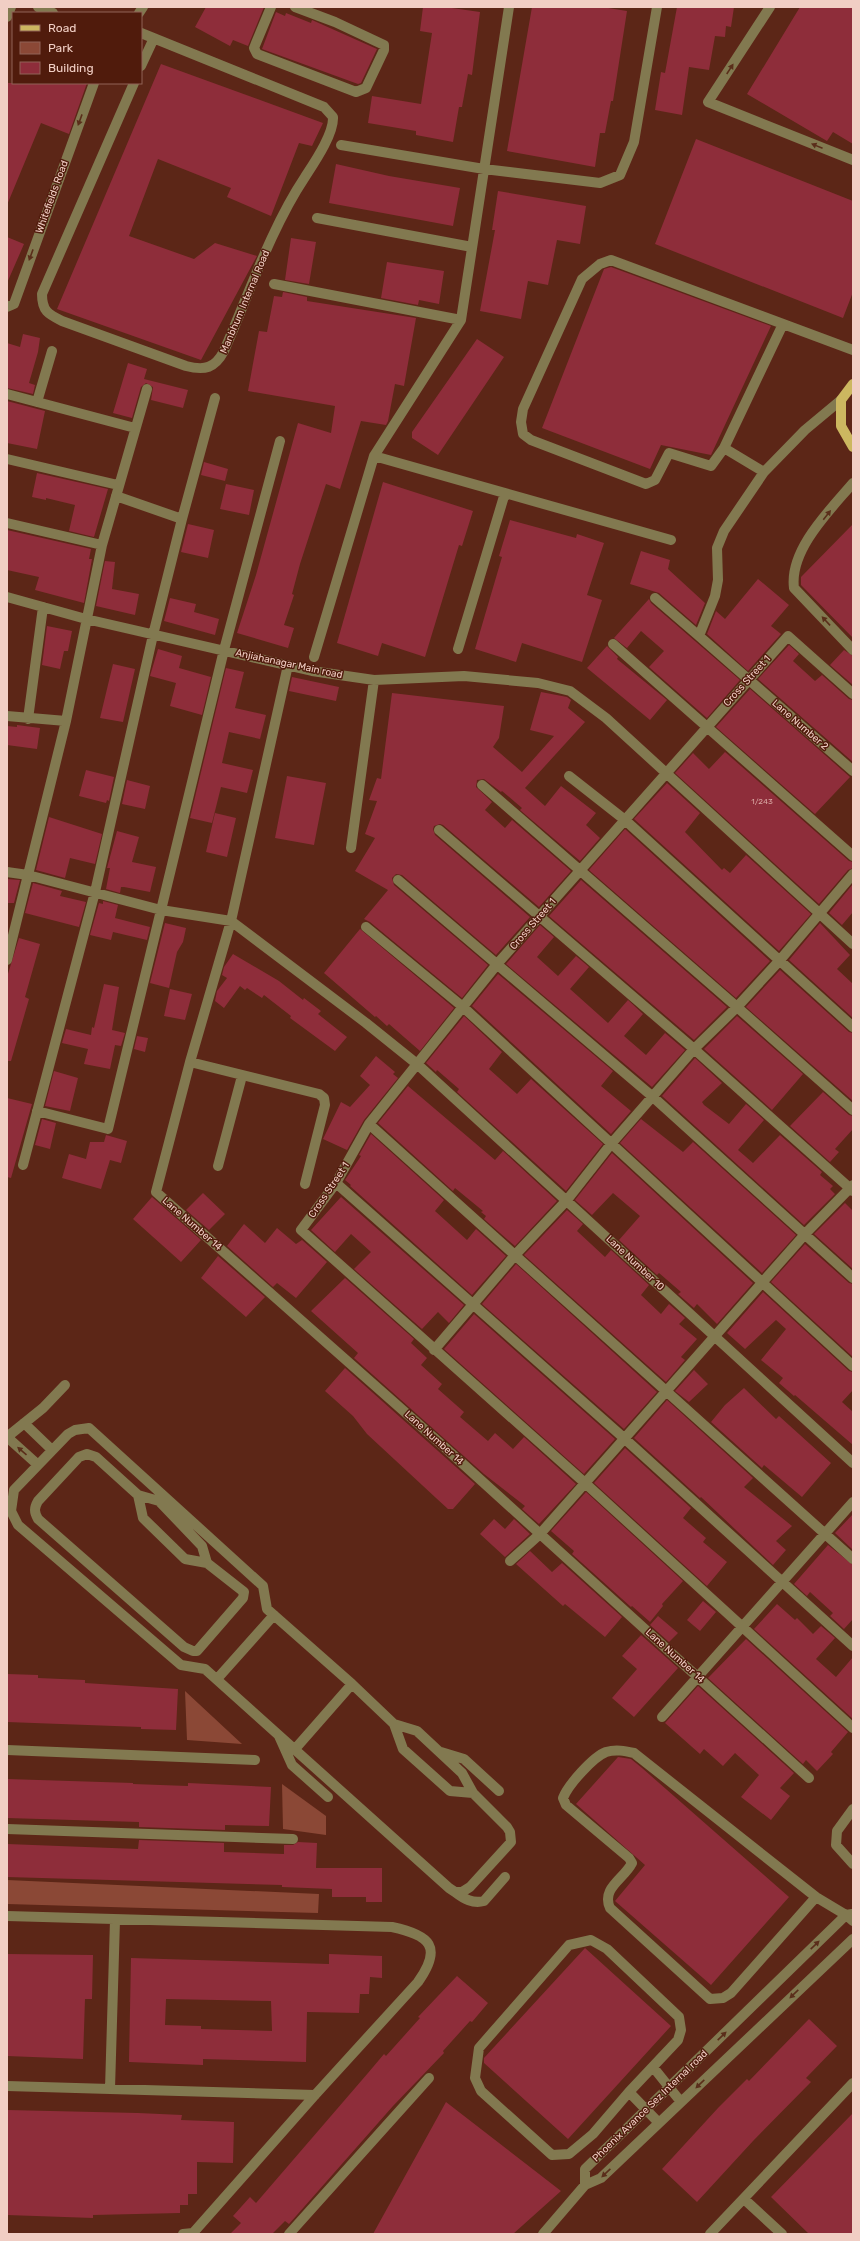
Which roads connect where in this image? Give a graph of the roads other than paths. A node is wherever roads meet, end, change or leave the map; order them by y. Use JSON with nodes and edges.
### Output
{"nodes":[{"id":1,"x":11,"y":7,"type":"edge"},
{"id":2,"x":38,"y":7,"type":"edge"},
{"id":3,"x":271,"y":7,"type":"edge"},
{"id":4,"x":295,"y":7,"type":"edge"},
{"id":5,"x":509,"y":7,"type":"edge"},
{"id":6,"x":657,"y":7,"type":"edge"},
{"id":7,"x":770,"y":7,"type":"edge"},
{"id":8,"x":50,"y":12,"type":"edge"},
{"id":9,"x":7,"y":18,"type":"edge"},
{"id":10,"x":142,"y":33,"type":"edge"},
{"id":11,"x":154,"y":38,"type":"junction"},
{"id":12,"x":145,"y":47,"type":"edge"},
{"id":13,"x":142,"y":61,"type":"edge"},
{"id":14,"x":94,"y":84,"type":"edge"},
{"id":15,"x":134,"y":84,"type":"edge"},
{"id":16,"x":342,"y":145,"type":"dead end"},
{"id":17,"x":853,"y":160,"type":"edge"},
{"id":18,"x":484,"y":168,"type":"junction"},
{"id":19,"x":317,"y":218,"type":"dead end"},
{"id":20,"x":472,"y":247,"type":"junction"},
{"id":21,"x":274,"y":284,"type":"dead end"},
{"id":22,"x":7,"y":307,"type":"edge"},
{"id":23,"x":461,"y":320,"type":"junction"},
{"id":24,"x":783,"y":324,"type":"junction"},
{"id":25,"x":853,"y":350,"type":"edge"},
{"id":26,"x":52,"y":351,"type":"dead end"},
{"id":27,"x":853,"y":384,"type":"edge"},
{"id":28,"x":147,"y":389,"type":"dead end"},
{"id":29,"x":7,"y":394,"type":"edge"},
{"id":30,"x":215,"y":398,"type":"dead end"},
{"id":31,"x":841,"y":400,"type":"junction"},
{"id":32,"x":37,"y":402,"type":"junction"},
{"id":33,"x":135,"y":428,"type":"junction"},
{"id":34,"x":280,"y":441,"type":"dead end"},
{"id":35,"x":853,"y":447,"type":"edge"},
{"id":36,"x":724,"y":448,"type":"junction"},
{"id":37,"x":374,"y":456,"type":"junction"},
{"id":38,"x":7,"y":459,"type":"edge"},
{"id":39,"x":764,"y":472,"type":"junction"},
{"id":40,"x":853,"y":483,"type":"edge"},
{"id":41,"x":118,"y":485,"type":"junction"},
{"id":42,"x":505,"y":493,"type":"junction"},
{"id":43,"x":116,"y":496,"type":"junction"},
{"id":44,"x":182,"y":519,"type":"junction"},
{"id":45,"x":7,"y":523,"type":"edge"},
{"id":46,"x":671,"y":540,"type":"dead end"},
{"id":47,"x":102,"y":545,"type":"junction"},
{"id":48,"x":7,"y":597,"type":"edge"},
{"id":49,"x":655,"y":598,"type":"dead end"},
{"id":50,"x":43,"y":607,"type":"junction"},
{"id":51,"x":86,"y":619,"type":"junction"},
{"id":52,"x":153,"y":635,"type":"junction"},
{"id":53,"x":699,"y":636,"type":"junction"},
{"id":54,"x":613,"y":644,"type":"dead end"},
{"id":55,"x":458,"y":649,"type":"dead end"},
{"id":56,"x":224,"y":650,"type":"junction"},
{"id":57,"x":853,"y":650,"type":"edge"},
{"id":58,"x":314,"y":657,"type":"dead end"},
{"id":59,"x":288,"y":664,"type":"junction"},
{"id":60,"x":748,"y":679,"type":"junction"},
{"id":61,"x":374,"y":680,"type":"junction"},
{"id":62,"x":853,"y":694,"type":"edge"},
{"id":63,"x":7,"y":716,"type":"edge"},
{"id":64,"x":28,"y":719,"type":"junction"},
{"id":65,"x":66,"y":721,"type":"junction"},
{"id":66,"x":706,"y":726,"type":"junction"},
{"id":67,"x":853,"y":771,"type":"edge"},
{"id":68,"x":665,"y":773,"type":"junction"},
{"id":69,"x":569,"y":776,"type":"dead end"},
{"id":70,"x":482,"y":786,"type":"dead end"},
{"id":71,"x":625,"y":820,"type":"junction"},
{"id":72,"x":439,"y":830,"type":"dead end"},
{"id":73,"x":351,"y":848,"type":"dead end"},
{"id":74,"x":853,"y":856,"type":"edge"},
{"id":75,"x":580,"y":870,"type":"junction"},
{"id":76,"x":7,"y":872,"type":"edge"},
{"id":77,"x":853,"y":874,"type":"edge"},
{"id":78,"x":28,"y":875,"type":"junction"},
{"id":79,"x":398,"y":880,"type":"dead end"},
{"id":80,"x":95,"y":892,"type":"junction"},
{"id":81,"x":161,"y":910,"type":"junction"},
{"id":82,"x":819,"y":913,"type":"junction"},
{"id":83,"x":539,"y":916,"type":"junction"},
{"id":84,"x":231,"y":921,"type":"junction"},
{"id":85,"x":366,"y":927,"type":"dead end"},
{"id":86,"x":10,"y":941,"type":"edge"},
{"id":87,"x":853,"y":944,"type":"edge"},
{"id":88,"x":7,"y":960,"type":"edge"},
{"id":89,"x":780,"y":960,"type":"junction"},
{"id":90,"x":498,"y":964,"type":"junction"},
{"id":91,"x":737,"y":1006,"type":"junction"},
{"id":92,"x":462,"y":1007,"type":"junction"},
{"id":93,"x":853,"y":1027,"type":"edge"},
{"id":94,"x":694,"y":1049,"type":"junction"},
{"id":95,"x":190,"y":1062,"type":"junction"},
{"id":96,"x":417,"y":1064,"type":"junction"},
{"id":97,"x":242,"y":1076,"type":"junction"},
{"id":98,"x":653,"y":1097,"type":"junction"},
{"id":99,"x":853,"y":1110,"type":"edge"},
{"id":100,"x":37,"y":1111,"type":"junction"},
{"id":101,"x":369,"y":1124,"type":"junction"},
{"id":102,"x":611,"y":1144,"type":"junction"},
{"id":103,"x":23,"y":1165,"type":"dead end"},
{"id":104,"x":218,"y":1166,"type":"dead end"},
{"id":105,"x":336,"y":1183,"type":"junction"},
{"id":106,"x":305,"y":1184,"type":"dead end"},
{"id":107,"x":852,"y":1188,"type":"edge"},
{"id":108,"x":567,"y":1200,"type":"junction"},
{"id":109,"x":806,"y":1233,"type":"junction"},
{"id":110,"x":516,"y":1254,"type":"junction"},
{"id":111,"x":853,"y":1278,"type":"edge"},
{"id":112,"x":762,"y":1283,"type":"junction"},
{"id":113,"x":475,"y":1304,"type":"junction"},
{"id":114,"x":715,"y":1337,"type":"junction"},
{"id":115,"x":434,"y":1350,"type":"junction"},
{"id":116,"x":853,"y":1366,"type":"edge"},
{"id":117,"x":65,"y":1385,"type":"dead end"},
{"id":118,"x":667,"y":1392,"type":"junction"},
{"id":119,"x":24,"y":1423,"type":"junction"},
{"id":120,"x":7,"y":1437,"type":"edge"},
{"id":121,"x":625,"y":1439,"type":"junction"},
{"id":122,"x":51,"y":1449,"type":"junction"},
{"id":123,"x":853,"y":1463,"type":"edge"},
{"id":124,"x":37,"y":1464,"type":"junction"},
{"id":125,"x":585,"y":1483,"type":"junction"},
{"id":126,"x":138,"y":1495,"type":"junction"},
{"id":127,"x":853,"y":1502,"type":"edge"},
{"id":128,"x":179,"y":1515,"type":"junction"},
{"id":129,"x":540,"y":1534,"type":"junction"},
{"id":130,"x":825,"y":1534,"type":"junction"},
{"id":131,"x":853,"y":1559,"type":"edge"},
{"id":132,"x":510,"y":1561,"type":"dead end"},
{"id":133,"x":207,"y":1563,"type":"junction"},
{"id":134,"x":99,"y":1572,"type":"junction"},
{"id":135,"x":782,"y":1582,"type":"junction"},
{"id":136,"x":87,"y":1585,"type":"junction"},
{"id":137,"x":274,"y":1615,"type":"junction"},
{"id":138,"x":741,"y":1628,"type":"junction"},
{"id":139,"x":853,"y":1646,"type":"edge"},
{"id":140,"x":698,"y":1677,"type":"junction"},
{"id":141,"x":217,"y":1679,"type":"junction"},
{"id":142,"x":352,"y":1684,"type":"junction"},
{"id":143,"x":662,"y":1717,"type":"dead end"},
{"id":144,"x":394,"y":1724,"type":"junction"},
{"id":145,"x":853,"y":1728,"type":"edge"},
{"id":146,"x":279,"y":1735,"type":"junction"},
{"id":147,"x":295,"y":1749,"type":"junction"},
{"id":148,"x":7,"y":1750,"type":"edge"},
{"id":149,"x":439,"y":1752,"type":"junction"},
{"id":150,"x":255,"y":1760,"type":"dead end"},
{"id":151,"x":809,"y":1778,"type":"dead end"},
{"id":152,"x":499,"y":1791,"type":"dead end"},
{"id":153,"x":473,"y":1793,"type":"junction"},
{"id":154,"x":328,"y":1797,"type":"dead end"},
{"id":155,"x":853,"y":1809,"type":"edge"},
{"id":156,"x":7,"y":1829,"type":"edge"},
{"id":157,"x":293,"y":1839,"type":"dead end"},
{"id":158,"x":853,"y":1864,"type":"edge"},
{"id":159,"x":506,"y":1876,"type":"dead end"},
{"id":160,"x":455,"y":1892,"type":"junction"},
{"id":161,"x":816,"y":1897,"type":"junction"},
{"id":162,"x":7,"y":1916,"type":"edge"},
{"id":163,"x":851,"y":1917,"type":"edge"},
{"id":164,"x":114,"y":1920,"type":"junction"},
{"id":165,"x":853,"y":1939,"type":"edge"},
{"id":166,"x":652,"y":2067,"type":"junction"},
{"id":167,"x":429,"y":2078,"type":"dead end"},
{"id":168,"x":853,"y":2083,"type":"edge"},
{"id":169,"x":7,"y":2086,"type":"edge"},
{"id":170,"x":669,"y":2088,"type":"junction"},
{"id":171,"x":110,"y":2089,"type":"junction"},
{"id":172,"x":629,"y":2092,"type":"junction"},
{"id":173,"x":315,"y":2095,"type":"junction"},
{"id":174,"x":681,"y":2102,"type":"junction"},
{"id":175,"x":646,"y":2110,"type":"junction"},
{"id":176,"x":659,"y":2123,"type":"junction"},
{"id":177,"x":585,"y":2185,"type":"junction"},
{"id":178,"x":744,"y":2199,"type":"junction"},
{"id":179,"x":189,"y":2234,"type":"edge"},
{"id":180,"x":290,"y":2234,"type":"edge"},
{"id":181,"x":543,"y":2234,"type":"edge"},
{"id":182,"x":710,"y":2234,"type":"edge"},
{"id":183,"x":782,"y":2234,"type":"edge"}],
"edges":[{"from":1,"to":9,"type":"street"},
{"from":2,"to":8,"type":"street"},
{"from":3,"to":4,"type":"street"},
{"from":5,"to":18,"type":"street"},
{"from":6,"to":18,"type":"street"},
{"from":17,"to":7,"type":"street","one_way":true},
{"from":10,"to":11,"type":"street"},
{"from":11,"to":12,"type":"street"},
{"from":11,"to":15,"type":"street","name":"Manbhum Internal Road"},
{"from":12,"to":13,"type":"street"},
{"from":14,"to":22,"type":"street","name":"Whitefields Road","one_way":true},
{"from":16,"to":18,"type":"street"},
{"from":18,"to":20,"type":"street"},
{"from":19,"to":20,"type":"street"},
{"from":20,"to":23,"type":"street"},
{"from":21,"to":23,"type":"street"},
{"from":23,"to":37,"type":"street"},
{"from":24,"to":25,"type":"street"},
{"from":24,"to":36,"type":"street"},
{"from":24,"to":36,"type":"street"},
{"from":26,"to":32,"type":"street"},
{"from":27,"to":31,"type":"main road"},
{"from":28,"to":33,"type":"street"},
{"from":29,"to":32,"type":"street"},
{"from":30,"to":44,"type":"street"},
{"from":31,"to":35,"type":"main road"},
{"from":31,"to":39,"type":"street"},
{"from":32,"to":33,"type":"street"},
{"from":33,"to":41,"type":"street"},
{"from":34,"to":56,"type":"street"},
{"from":36,"to":39,"type":"street"},
{"from":37,"to":42,"type":"street"},
{"from":37,"to":58,"type":"street"},
{"from":38,"to":41,"type":"street"},
{"from":39,"to":53,"type":"street"},
{"from":57,"to":40,"type":"street","one_way":true},
{"from":41,"to":43,"type":"street"},
{"from":42,"to":46,"type":"street"},
{"from":42,"to":55,"type":"street"},
{"from":43,"to":44,"type":"street"},
{"from":43,"to":47,"type":"street"},
{"from":44,"to":52,"type":"street"},
{"from":45,"to":47,"type":"street"},
{"from":47,"to":51,"type":"street"},
{"from":48,"to":50,"type":"street","name":"Anjiahanagar Main road"},
{"from":49,"to":53,"type":"street","name":"Lane Number 2"},
{"from":50,"to":51,"type":"street","name":"Anjiahanagar Main road"},
{"from":50,"to":64,"type":"street"},
{"from":51,"to":52,"type":"street","name":"Anjiahanagar Main road"},
{"from":51,"to":65,"type":"street"},
{"from":52,"to":56,"type":"street","name":"Anjiahanagar Main road"},
{"from":52,"to":80,"type":"street"},
{"from":53,"to":60,"type":"street","name":"Lane Number 2"},
{"from":54,"to":66,"type":"street"},
{"from":56,"to":59,"type":"street","name":"Anjiahanagar Main road"},
{"from":56,"to":81,"type":"street"},
{"from":59,"to":61,"type":"street","name":"Anjiahanagar Main road"},
{"from":59,"to":84,"type":"street"},
{"from":60,"to":62,"type":"street","name":"Cross Street 1"},
{"from":60,"to":66,"type":"street","name":"Cross Street 1"},
{"from":60,"to":67,"type":"street","name":"Lane Number 2"},
{"from":61,"to":68,"type":"street","name":"Anjiahanagar Main road"},
{"from":61,"to":73,"type":"street"},
{"from":63,"to":64,"type":"street"},
{"from":64,"to":65,"type":"street"},
{"from":65,"to":78,"type":"street"},
{"from":66,"to":68,"type":"street","name":"Cross Street 1"},
{"from":66,"to":74,"type":"street"},
{"from":68,"to":71,"type":"street","name":"Cross Street 1"},
{"from":68,"to":82,"type":"street","name":"Anjiahanagar Main road"},
{"from":69,"to":71,"type":"street"},
{"from":70,"to":75,"type":"street"},
{"from":71,"to":75,"type":"street","name":"Cross Street 1"},
{"from":71,"to":89,"type":"street"},
{"from":72,"to":83,"type":"street"},
{"from":75,"to":83,"type":"street","name":"Cross Street 1"},
{"from":75,"to":91,"type":"street"},
{"from":76,"to":78,"type":"street"},
{"from":77,"to":82,"type":"street"},
{"from":78,"to":80,"type":"street"},
{"from":78,"to":86,"type":"street"},
{"from":79,"to":90,"type":"street"},
{"from":80,"to":81,"type":"street"},
{"from":80,"to":100,"type":"street"},
{"from":81,"to":84,"type":"street"},
{"from":81,"to":100,"type":"street"},
{"from":82,"to":87,"type":"street","name":"Anjiahanagar Main road"},
{"from":82,"to":89,"type":"street"},
{"from":83,"to":90,"type":"street","name":"Cross Street 1"},
{"from":83,"to":94,"type":"street"},
{"from":84,"to":95,"type":"street"},
{"from":84,"to":96,"type":"street","name":"Lane Number 10"},
{"from":85,"to":92,"type":"street"},
{"from":86,"to":88,"type":"street"},
{"from":89,"to":91,"type":"street"},
{"from":89,"to":93,"type":"street"},
{"from":90,"to":92,"type":"street","name":"Cross Street 1"},
{"from":90,"to":98,"type":"street"},
{"from":91,"to":94,"type":"street"},
{"from":91,"to":99,"type":"street"},
{"from":92,"to":96,"type":"street","name":"Cross Street 1"},
{"from":92,"to":102,"type":"street"},
{"from":94,"to":98,"type":"street"},
{"from":94,"to":107,"type":"street"},
{"from":95,"to":97,"type":"street"},
{"from":95,"to":129,"type":"street","name":"Lane Number 14"},
{"from":96,"to":101,"type":"street","name":"Cross Street 1"},
{"from":96,"to":108,"type":"street","name":"Lane Number 10"},
{"from":97,"to":104,"type":"street"},
{"from":97,"to":106,"type":"street"},
{"from":98,"to":102,"type":"street"},
{"from":98,"to":109,"type":"street"},
{"from":100,"to":103,"type":"street"},
{"from":101,"to":105,"type":"street","name":"Cross Street 1"},
{"from":101,"to":110,"type":"street"},
{"from":102,"to":108,"type":"street"},
{"from":102,"to":112,"type":"street"},
{"from":105,"to":113,"type":"street"},
{"from":105,"to":115,"type":"street","name":"Cross Street 1"},
{"from":107,"to":109,"type":"street"},
{"from":108,"to":110,"type":"street"},
{"from":108,"to":114,"type":"street","name":"Lane Number 10"},
{"from":109,"to":111,"type":"street"},
{"from":109,"to":112,"type":"street"},
{"from":110,"to":113,"type":"street"},
{"from":110,"to":118,"type":"street"},
{"from":112,"to":114,"type":"street"},
{"from":112,"to":116,"type":"street"},
{"from":113,"to":115,"type":"street"},
{"from":113,"to":121,"type":"street"},
{"from":114,"to":118,"type":"street"},
{"from":114,"to":123,"type":"street","name":"Lane Number 10"},
{"from":115,"to":125,"type":"street"},
{"from":117,"to":119,"type":"street"},
{"from":118,"to":121,"type":"street"},
{"from":118,"to":130,"type":"street"},
{"from":119,"to":120,"type":"street"},
{"from":119,"to":122,"type":"street"},
{"from":124,"to":120,"type":"street","one_way":true},
{"from":121,"to":125,"type":"street"},
{"from":121,"to":135,"type":"street"},
{"from":122,"to":124,"type":"street"},
{"from":122,"to":128,"type":"street"},
{"from":124,"to":136,"type":"street"},
{"from":125,"to":129,"type":"street"},
{"from":125,"to":138,"type":"street"},
{"from":126,"to":128,"type":"street"},
{"from":126,"to":133,"type":"street"},
{"from":126,"to":134,"type":"street"},
{"from":127,"to":130,"type":"street"},
{"from":128,"to":133,"type":"street"},
{"from":128,"to":137,"type":"street"},
{"from":129,"to":132,"type":"street"},
{"from":129,"to":140,"type":"street","name":"Lane Number 14"},
{"from":130,"to":131,"type":"street"},
{"from":130,"to":135,"type":"street"},
{"from":133,"to":134,"type":"street"},
{"from":134,"to":136,"type":"street"},
{"from":135,"to":138,"type":"street"},
{"from":135,"to":139,"type":"street"},
{"from":136,"to":141,"type":"street"},
{"from":137,"to":141,"type":"street"},
{"from":137,"to":142,"type":"street"},
{"from":138,"to":140,"type":"street"},
{"from":138,"to":145,"type":"street"},
{"from":140,"to":143,"type":"street"},
{"from":140,"to":151,"type":"street","name":"Lane Number 14"},
{"from":141,"to":146,"type":"street"},
{"from":142,"to":144,"type":"street"},
{"from":142,"to":147,"type":"street"},
{"from":144,"to":149,"type":"street"},
{"from":144,"to":153,"type":"street"},
{"from":146,"to":147,"type":"street"},
{"from":146,"to":154,"type":"street"},
{"from":147,"to":160,"type":"street"},
{"from":148,"to":150,"type":"street"},
{"from":149,"to":152,"type":"street"},
{"from":149,"to":153,"type":"street"},
{"from":153,"to":160,"type":"street"},
{"from":155,"to":158,"type":"street"},
{"from":156,"to":157,"type":"street"},
{"from":159,"to":160,"type":"street"},
{"from":161,"to":161,"type":"street"},
{"from":161,"to":163,"type":"street"},
{"from":162,"to":164,"type":"street"},
{"from":170,"to":163,"type":"street","name":"Phoenix Avance Sez Internal road","one_way":true},
{"from":164,"to":171,"type":"street"},
{"from":164,"to":173,"type":"street"},
{"from":165,"to":174,"type":"street","name":"Phoenix Avance Sez Internal road","one_way":true},
{"from":166,"to":170,"type":"street"},
{"from":166,"to":172,"type":"street"},
{"from":166,"to":172,"type":"street"},
{"from":167,"to":180,"type":"street"},
{"from":168,"to":178,"type":"street"},
{"from":169,"to":171,"type":"street"},
{"from":170,"to":174,"type":"street"},
{"from":170,"to":175,"type":"street","name":"Phoenix Avance Sez Internal road"},
{"from":171,"to":173,"type":"street"},
{"from":172,"to":175,"type":"street"},
{"from":173,"to":179,"type":"street"},
{"from":174,"to":176,"type":"street","name":"Phoenix Avance Sez Internal road"},
{"from":175,"to":176,"type":"street"},
{"from":175,"to":177,"type":"street","name":"Phoenix Avance Sez Internal road"},
{"from":176,"to":177,"type":"street","name":"Phoenix Avance Sez Internal road","one_way":true},
{"from":177,"to":181,"type":"street"},
{"from":178,"to":182,"type":"street"},
{"from":178,"to":183,"type":"street"}]}
